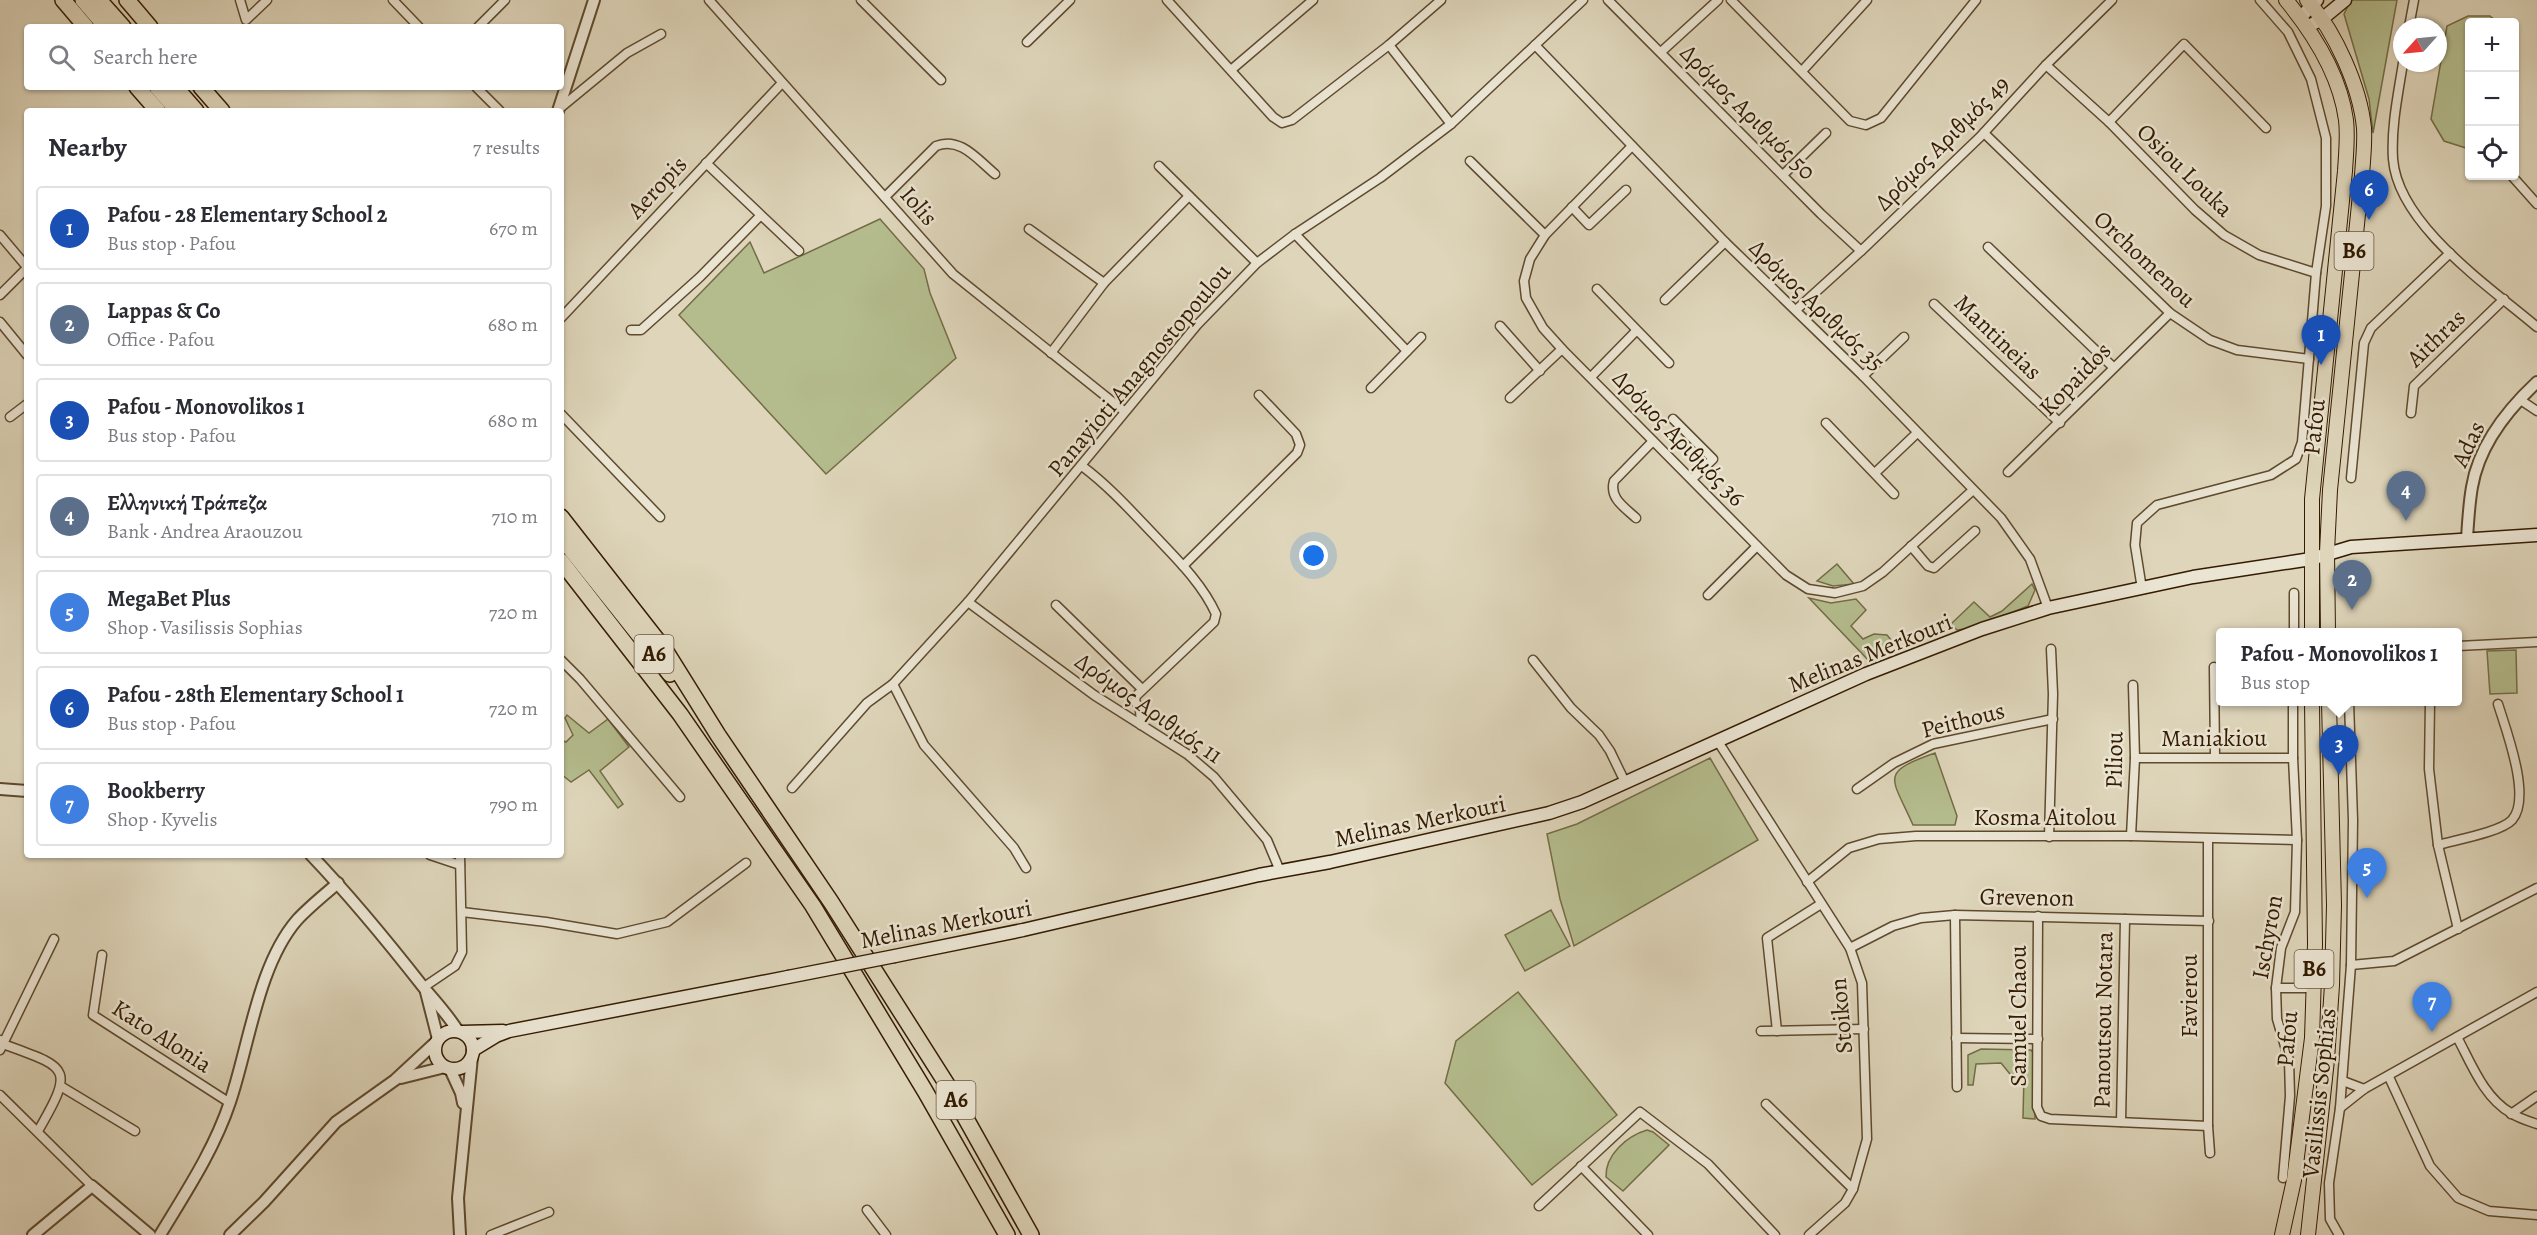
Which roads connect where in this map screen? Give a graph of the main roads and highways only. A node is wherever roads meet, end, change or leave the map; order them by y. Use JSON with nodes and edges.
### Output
{"nodes":[{"id":1,"x":63,"y":0,"type":"edge"},
{"id":2,"x":83,"y":0,"type":"edge"},
{"id":3,"x":99,"y":0,"type":"edge"},
{"id":4,"x":127,"y":0,"type":"edge"},
{"id":5,"x":2286,"y":0,"type":"edge"},
{"id":6,"x":2345,"y":0,"type":"edge"},
{"id":7,"x":2312,"y":2,"type":"edge"},
{"id":8,"x":2322,"y":19,"type":"junction"},
{"id":9,"x":2304,"y":23,"type":"junction"},
{"id":10,"x":83,"y":24,"type":"edge"},
{"id":11,"x":103,"y":24,"type":"edge"},
{"id":12,"x":120,"y":24,"type":"edge"},
{"id":13,"x":147,"y":24,"type":"edge"},
{"id":14,"x":140,"y":90,"type":"edge"},
{"id":15,"x":160,"y":90,"type":"edge"},
{"id":16,"x":178,"y":90,"type":"edge"},
{"id":17,"x":204,"y":90,"type":"edge"},
{"id":18,"x":155,"y":108,"type":"edge"},
{"id":19,"x":175,"y":108,"type":"edge"},
{"id":20,"x":193,"y":108,"type":"edge"},
{"id":21,"x":219,"y":108,"type":"edge"},
{"id":22,"x":564,"y":521,"type":"edge"},
{"id":23,"x":2537,"y":535,"type":"edge"},
{"id":24,"x":564,"y":541,"type":"edge"},
{"id":25,"x":2326,"y":552,"type":"junction"},
{"id":26,"x":2311,"y":559,"type":"junction"},
{"id":27,"x":564,"y":565,"type":"edge"},
{"id":28,"x":564,"y":570,"type":"edge"},
{"id":29,"x":580,"y":585,"type":"junction"},
{"id":30,"x":2312,"y":628,"type":"edge"},
{"id":31,"x":2328,"y":628,"type":"edge"},
{"id":32,"x":2312,"y":706,"type":"edge"},
{"id":33,"x":2329,"y":706,"type":"edge"},
{"id":34,"x":718,"y":735,"type":"junction"},
{"id":35,"x":509,"y":1031,"type":"junction"},
{"id":36,"x":460,"y":1032,"type":"junction"},
{"id":37,"x":472,"y":1054,"type":"junction"},
{"id":38,"x":1007,"y":1235,"type":"edge"},
{"id":39,"x":1031,"y":1235,"type":"edge"},
{"id":40,"x":2282,"y":1235,"type":"edge"},
{"id":41,"x":2308,"y":1235,"type":"edge"}],
"edges":[{"from":1,"to":10,"type":"highway"},
{"from":2,"to":11,"type":"highway"},
{"from":3,"to":12,"type":"highway"},
{"from":4,"to":13,"type":"highway"},
{"from":5,"to":9,"type":"main road","number":"B6"},
{"from":6,"to":8,"type":"main road"},
{"from":7,"to":8,"type":"main road","name":"Pafou","number":"B6"},
{"from":7,"to":9,"type":"main road","name":"Pafou"},
{"from":8,"to":9,"type":"main road"},
{"from":8,"to":25,"type":"main road","name":"Pafou","number":"B6"},
{"from":9,"to":26,"type":"main road","name":"Pafou","number":"B6"},
{"from":14,"to":18,"type":"highway"},
{"from":15,"to":19,"type":"highway"},
{"from":16,"to":20,"type":"highway"},
{"from":17,"to":21,"type":"highway"},
{"from":22,"to":34,"type":"highway"},
{"from":23,"to":25,"type":"main road","name":"Melinas Merkouri"},
{"from":24,"to":34,"type":"highway","number":"A6"},
{"from":25,"to":26,"type":"main road","name":"Melinas Merkouri"},
{"from":25,"to":31,"type":"main road","name":"Pafou","number":"B6"},
{"from":26,"to":30,"type":"main road","name":"Pafou","number":"B6"},
{"from":26,"to":35,"type":"main road","name":"Melinas Merkouri","bridge":true},
{"from":27,"to":29,"type":"highway","number":"A6"},
{"from":28,"to":29,"type":"highway"},
{"from":29,"to":38,"type":"highway","number":"A6"},
{"from":32,"to":40,"type":"main road","name":"Pafou","number":"B6"},
{"from":33,"to":41,"type":"main road","name":"Pafou","number":"B6"},
{"from":34,"to":39,"type":"highway","number":"A6"},
{"from":35,"to":36,"type":"main road","name":"Melinas Merkouri"},
{"from":35,"to":37,"type":"main road","name":"Melinas Merkouri"},
{"from":36,"to":37,"type":"main road"},
{"from":36,"to":37,"type":"main road"}]}
